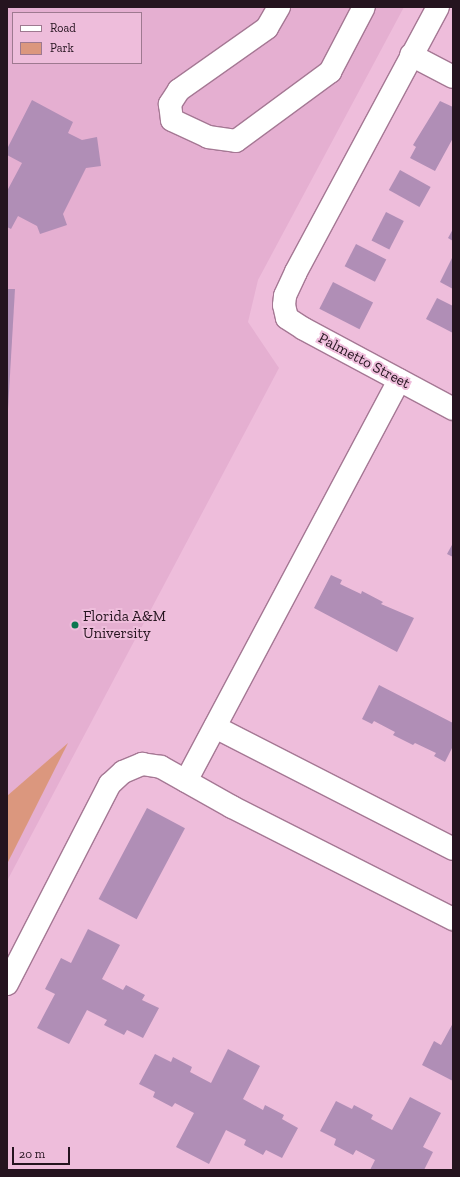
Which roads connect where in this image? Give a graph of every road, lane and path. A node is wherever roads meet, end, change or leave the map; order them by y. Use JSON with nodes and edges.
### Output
{"nodes":[{"id":1,"x":279,"y":7,"type":"edge"},
{"id":2,"x":364,"y":7,"type":"edge"},
{"id":3,"x":438,"y":7,"type":"edge"},
{"id":4,"x":411,"y":55,"type":"junction"},
{"id":5,"x":453,"y":77,"type":"edge"},
{"id":6,"x":399,"y":380,"type":"junction"},
{"id":7,"x":453,"y":409,"type":"edge"},
{"id":8,"x":215,"y":727,"type":"junction"},
{"id":9,"x":186,"y":782,"type":"junction"},
{"id":10,"x":453,"y":849,"type":"edge"},
{"id":11,"x":453,"y":919,"type":"edge"},
{"id":12,"x":7,"y":984,"type":"edge"}],
"edges":[{"from":1,"to":2,"type":"street"},
{"from":3,"to":4,"type":"street"},
{"from":4,"to":5,"type":"street"},
{"from":4,"to":6,"type":"street","name":"Palmetto Street"},
{"from":6,"to":7,"type":"street","name":"Palmetto Street"},
{"from":6,"to":8,"type":"street"},
{"from":8,"to":9,"type":"street"},
{"from":8,"to":10,"type":"street"},
{"from":9,"to":11,"type":"street"},
{"from":9,"to":12,"type":"street"}]}
